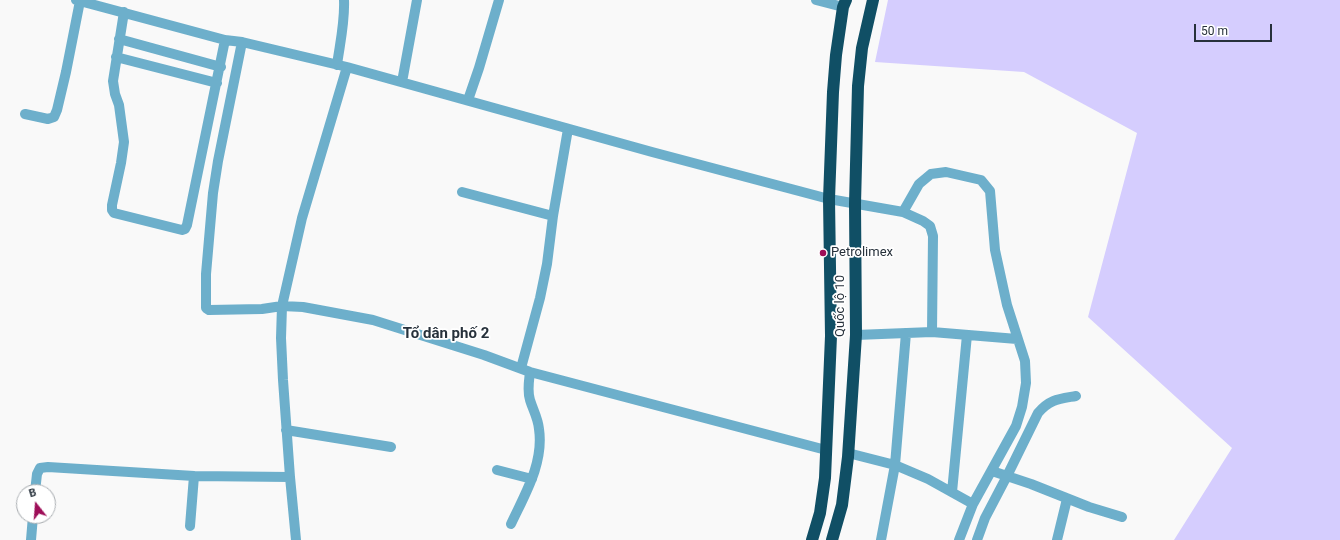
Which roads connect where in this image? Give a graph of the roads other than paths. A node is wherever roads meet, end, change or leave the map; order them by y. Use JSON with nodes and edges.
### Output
{"nodes":[{"id":1,"x":344,"y":0,"type":"edge"},
{"id":2,"x":417,"y":0,"type":"edge"},
{"id":3,"x":499,"y":0,"type":"edge"},
{"id":4,"x":816,"y":0,"type":"edge"},
{"id":5,"x":873,"y":0,"type":"edge"},
{"id":6,"x":78,"y":1,"type":"edge"},
{"id":7,"x":845,"y":4,"type":"edge"},
{"id":8,"x":124,"y":12,"type":"junction"},
{"id":9,"x":119,"y":39,"type":"junction"},
{"id":10,"x":225,"y":40,"type":"junction"},
{"id":11,"x":242,"y":42,"type":"junction"},
{"id":12,"x":116,"y":57,"type":"junction"},
{"id":13,"x":337,"y":65,"type":"junction"},
{"id":14,"x":221,"y":67,"type":"junction"},
{"id":15,"x":347,"y":67,"type":"junction"},
{"id":16,"x":402,"y":82,"type":"junction"},
{"id":17,"x":217,"y":83,"type":"junction"},
{"id":18,"x":468,"y":100,"type":"junction"},
{"id":19,"x":25,"y":114,"type":"dead end"},
{"id":20,"x":568,"y":128,"type":"junction"},
{"id":21,"x":462,"y":192,"type":"dead end"},
{"id":22,"x":829,"y":199,"type":"junction"},
{"id":23,"x":856,"y":204,"type":"junction"},
{"id":24,"x":903,"y":212,"type":"junction"},
{"id":25,"x":553,"y":216,"type":"junction"},
{"id":26,"x":282,"y":306,"type":"junction"},
{"id":27,"x":932,"y":332,"type":"junction"},
{"id":28,"x":906,"y":333,"type":"junction"},
{"id":29,"x":856,"y":335,"type":"junction"},
{"id":30,"x":967,"y":335,"type":"junction"},
{"id":31,"x":1017,"y":339,"type":"junction"},
{"id":32,"x":526,"y":370,"type":"junction"},
{"id":33,"x":1076,"y":396,"type":"dead end"},
{"id":34,"x":286,"y":430,"type":"junction"},
{"id":35,"x":391,"y":447,"type":"dead end"},
{"id":36,"x":826,"y":450,"type":"junction"},
{"id":37,"x":848,"y":453,"type":"junction"},
{"id":38,"x":895,"y":465,"type":"junction"},
{"id":39,"x":497,"y":470,"type":"dead end"},
{"id":40,"x":999,"y":474,"type":"junction"},
{"id":41,"x":194,"y":476,"type":"junction"},
{"id":42,"x":290,"y":477,"type":"junction"},
{"id":43,"x":532,"y":479,"type":"junction"},
{"id":44,"x":36,"y":484,"type":"edge"},
{"id":45,"x":952,"y":492,"type":"junction"},
{"id":46,"x":1068,"y":499,"type":"junction"},
{"id":47,"x":974,"y":504,"type":"junction"},
{"id":48,"x":1122,"y":517,"type":"dead end"},
{"id":49,"x":32,"y":524,"type":"edge"},
{"id":50,"x":511,"y":524,"type":"dead end"},
{"id":51,"x":190,"y":526,"type":"dead end"},
{"id":52,"x":963,"y":539,"type":"edge"},
{"id":53,"x":31,"y":540,"type":"edge"},
{"id":54,"x":296,"y":540,"type":"edge"},
{"id":55,"x":812,"y":540,"type":"edge"},
{"id":56,"x":832,"y":540,"type":"edge"},
{"id":57,"x":881,"y":540,"type":"edge"},
{"id":58,"x":977,"y":540,"type":"edge"},
{"id":59,"x":1057,"y":540,"type":"edge"}],
"edges":[{"from":1,"to":13,"type":"street"},
{"from":2,"to":16,"type":"street"},
{"from":3,"to":18,"type":"street"},
{"from":4,"to":7,"type":"street"},
{"from":5,"to":23,"type":"highway","name":"Quốc lộ 10"},
{"from":6,"to":8,"type":"street"},
{"from":6,"to":19,"type":"street"},
{"from":7,"to":22,"type":"highway","name":"Quốc lộ 10"},
{"from":8,"to":9,"type":"street"},
{"from":8,"to":10,"type":"street"},
{"from":9,"to":12,"type":"street"},
{"from":9,"to":14,"type":"street"},
{"from":10,"to":11,"type":"street"},
{"from":10,"to":14,"type":"street"},
{"from":11,"to":13,"type":"street"},
{"from":11,"to":26,"type":"street"},
{"from":12,"to":17,"type":"street"},
{"from":12,"to":17,"type":"street"},
{"from":13,"to":15,"type":"street"},
{"from":14,"to":17,"type":"street"},
{"from":15,"to":16,"type":"street"},
{"from":15,"to":26,"type":"street"},
{"from":16,"to":18,"type":"street"},
{"from":18,"to":20,"type":"street"},
{"from":20,"to":22,"type":"street"},
{"from":20,"to":25,"type":"street"},
{"from":21,"to":25,"type":"street"},
{"from":22,"to":23,"type":"street"},
{"from":22,"to":36,"type":"highway","name":"Quốc lộ 10"},
{"from":23,"to":24,"type":"street"},
{"from":23,"to":29,"type":"highway","name":"Quốc lộ 10"},
{"from":24,"to":27,"type":"street"},
{"from":24,"to":31,"type":"street"},
{"from":25,"to":32,"type":"street"},
{"from":26,"to":32,"type":"street"},
{"from":26,"to":34,"type":"street"},
{"from":27,"to":28,"type":"street"},
{"from":27,"to":30,"type":"street"},
{"from":28,"to":29,"type":"street"},
{"from":28,"to":38,"type":"street"},
{"from":29,"to":37,"type":"highway","name":"Quốc lộ 10"},
{"from":30,"to":31,"type":"street"},
{"from":30,"to":45,"type":"street"},
{"from":31,"to":40,"type":"street"},
{"from":32,"to":36,"type":"street"},
{"from":32,"to":43,"type":"street"},
{"from":33,"to":40,"type":"street"},
{"from":34,"to":35,"type":"street"},
{"from":34,"to":42,"type":"street"},
{"from":36,"to":55,"type":"highway","name":"Quốc lộ 10"},
{"from":37,"to":38,"type":"street"},
{"from":37,"to":56,"type":"highway","name":"Quốc lộ 10"},
{"from":38,"to":45,"type":"street"},
{"from":38,"to":57,"type":"street"},
{"from":39,"to":43,"type":"street"},
{"from":40,"to":46,"type":"street"},
{"from":40,"to":47,"type":"street"},
{"from":40,"to":58,"type":"street"},
{"from":41,"to":42,"type":"street"},
{"from":41,"to":44,"type":"street"},
{"from":41,"to":51,"type":"street"},
{"from":42,"to":54,"type":"street"},
{"from":43,"to":50,"type":"street"},
{"from":45,"to":47,"type":"street"},
{"from":46,"to":48,"type":"street"},
{"from":46,"to":59,"type":"street"},
{"from":47,"to":52,"type":"street"},
{"from":49,"to":53,"type":"street"}]}
